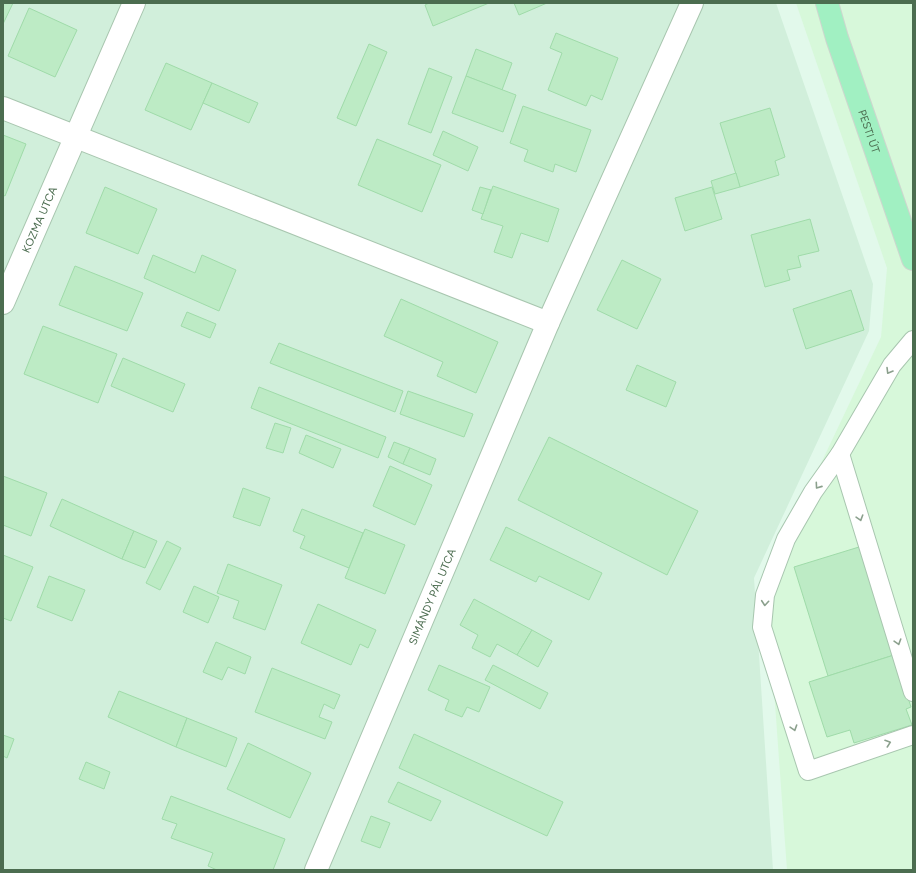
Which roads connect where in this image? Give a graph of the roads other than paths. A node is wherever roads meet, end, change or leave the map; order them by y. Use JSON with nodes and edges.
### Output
{"nodes":[{"id":1,"x":134,"y":3,"type":"edge"},
{"id":2,"x":692,"y":3,"type":"edge"},
{"id":3,"x":827,"y":3,"type":"edge"},
{"id":4,"x":3,"y":108,"type":"edge"},
{"id":5,"x":76,"y":137,"type":"junction"},
{"id":6,"x":913,"y":259,"type":"edge"},
{"id":7,"x":3,"y":303,"type":"edge"},
{"id":8,"x":548,"y":323,"type":"junction"},
{"id":9,"x":913,"y":340,"type":"edge"},
{"id":10,"x":840,"y":454,"type":"junction"},
{"id":11,"x":913,"y":692,"type":"edge"},
{"id":12,"x":913,"y":734,"type":"edge"},
{"id":13,"x":316,"y":870,"type":"edge"}],
"edges":[{"from":1,"to":5,"type":"street","name":"KOZMA UTCA"},
{"from":2,"to":8,"type":"street","name":"SIMÁNDY PÁL UTCA"},
{"from":3,"to":6,"type":"main road","name":"PESTI ÚT"},
{"from":4,"to":5,"type":"street"},
{"from":5,"to":7,"type":"street","name":"KOZMA UTCA"},
{"from":5,"to":8,"type":"street"},
{"from":8,"to":13,"type":"street","name":"SIMÁNDY PÁL UTCA"},
{"from":9,"to":10,"type":"lane","one_way":true},
{"from":10,"to":11,"type":"lane","one_way":true},
{"from":10,"to":12,"type":"lane","one_way":true}]}
